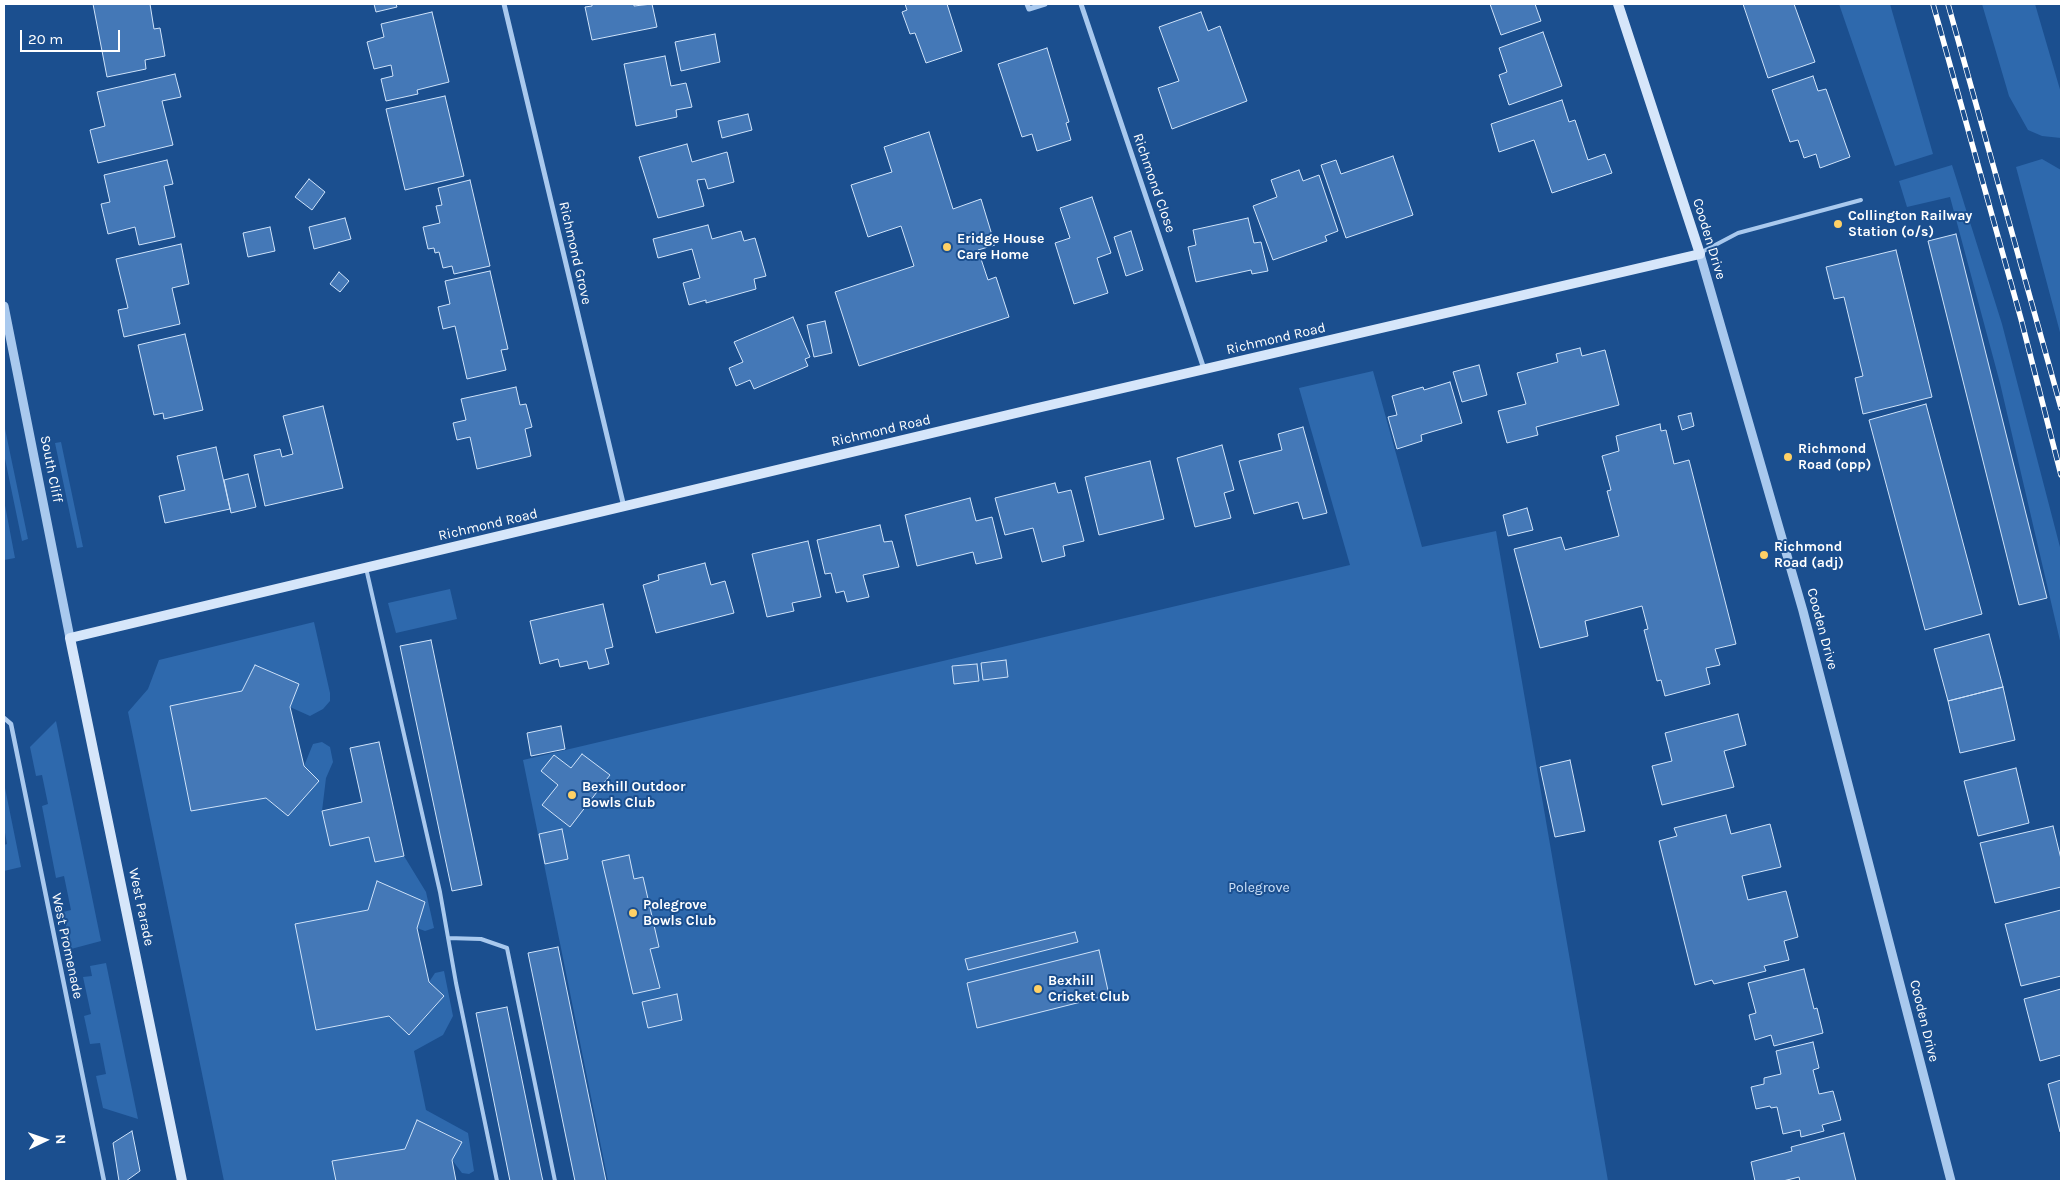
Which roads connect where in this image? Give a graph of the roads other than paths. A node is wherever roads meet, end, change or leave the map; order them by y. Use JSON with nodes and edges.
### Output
{"nodes":[{"id":1,"x":504,"y":4,"type":"edge"},
{"id":2,"x":1027,"y":4,"type":"edge"},
{"id":3,"x":1045,"y":4,"type":"edge"},
{"id":4,"x":1081,"y":4,"type":"edge"},
{"id":5,"x":1618,"y":4,"type":"edge"},
{"id":6,"x":1861,"y":200,"type":"dead end"},
{"id":7,"x":1700,"y":254,"type":"junction"},
{"id":8,"x":4,"y":306,"type":"edge"},
{"id":9,"x":1204,"y":370,"type":"junction"},
{"id":10,"x":624,"y":507,"type":"junction"},
{"id":11,"x":366,"y":568,"type":"junction"},
{"id":12,"x":70,"y":638,"type":"junction"},
{"id":13,"x":4,"y":718,"type":"edge"},
{"id":14,"x":448,"y":938,"type":"junction"},
{"id":15,"x":104,"y":1181,"type":"edge"},
{"id":16,"x":182,"y":1181,"type":"edge"},
{"id":17,"x":497,"y":1181,"type":"edge"},
{"id":18,"x":555,"y":1181,"type":"edge"},
{"id":19,"x":1951,"y":1181,"type":"edge"}],
"edges":[{"from":1,"to":10,"type":"street","name":"Richmond Grove"},
{"from":2,"to":3,"type":"street"},
{"from":4,"to":9,"type":"street","name":"Richmond Close"},
{"from":5,"to":7,"type":"main road","name":"Cooden Drive"},
{"from":6,"to":7,"type":"lane"},
{"from":7,"to":9,"type":"main road","name":"Richmond Road"},
{"from":7,"to":19,"type":"street","name":"Cooden Drive"},
{"from":8,"to":12,"type":"street","name":"South Cliff"},
{"from":9,"to":10,"type":"main road","name":"Richmond Road"},
{"from":10,"to":11,"type":"main road","name":"Richmond Road"},
{"from":11,"to":12,"type":"main road","name":"Richmond Road"},
{"from":11,"to":14,"type":"lane"},
{"from":12,"to":16,"type":"main road","name":"West Parade"},
{"from":13,"to":15,"type":"street","name":"West Promenade"},
{"from":14,"to":17,"type":"lane"},
{"from":14,"to":18,"type":"lane"}]}
